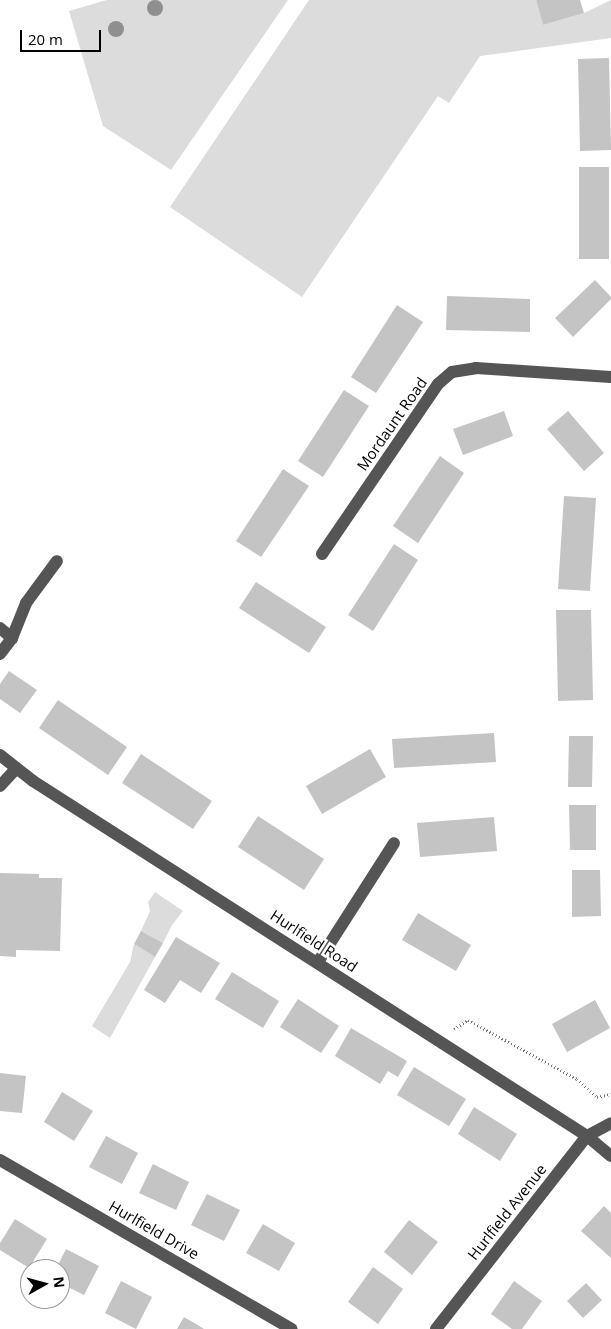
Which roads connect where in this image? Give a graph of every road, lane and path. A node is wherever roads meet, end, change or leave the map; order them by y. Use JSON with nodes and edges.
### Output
{"nodes":[{"id":1,"x":611,"y":377,"type":"edge"},
{"id":2,"x":322,"y":554,"type":"dead end"},
{"id":3,"x":57,"y":561,"type":"dead end"},
{"id":4,"x":0,"y":628,"type":"edge"},
{"id":5,"x":12,"y":638,"type":"junction"},
{"id":6,"x":0,"y":654,"type":"edge"},
{"id":7,"x":0,"y":755,"type":"edge"},
{"id":8,"x":16,"y":768,"type":"junction"},
{"id":9,"x":0,"y":786,"type":"edge"},
{"id":10,"x":394,"y":844,"type":"dead end"},
{"id":11,"x":318,"y":962,"type":"junction"},
{"id":12,"x":436,"y":1040,"type":"junction"},
{"id":13,"x":611,"y":1094,"type":"edge"},
{"id":14,"x":611,"y":1123,"type":"edge"},
{"id":15,"x":587,"y":1136,"type":"junction"},
{"id":16,"x":611,"y":1156,"type":"edge"},
{"id":17,"x":0,"y":1160,"type":"edge"},
{"id":18,"x":291,"y":1329,"type":"edge"},
{"id":19,"x":436,"y":1329,"type":"edge"}],
"edges":[{"from":1,"to":2,"type":"street","name":"Mordaunt Road"},
{"from":3,"to":5,"type":"street"},
{"from":4,"to":5,"type":"street"},
{"from":5,"to":6,"type":"street"},
{"from":7,"to":8,"type":"street","name":"Hurlfield Road"},
{"from":8,"to":9,"type":"street"},
{"from":8,"to":11,"type":"street","name":"Hurlfield Road"},
{"from":10,"to":11,"type":"street"},
{"from":11,"to":12,"type":"street","name":"Hurlfield Road"},
{"from":12,"to":13,"type":"path"},
{"from":12,"to":15,"type":"street","name":"Hurlfield Road"},
{"from":14,"to":15,"type":"street","name":"Hurlfield Avenue"},
{"from":15,"to":16,"type":"street","name":"Hurlfield Road"},
{"from":15,"to":19,"type":"street","name":"Hurlfield Avenue"},
{"from":17,"to":18,"type":"street","name":"Hurlfield Drive"}]}
